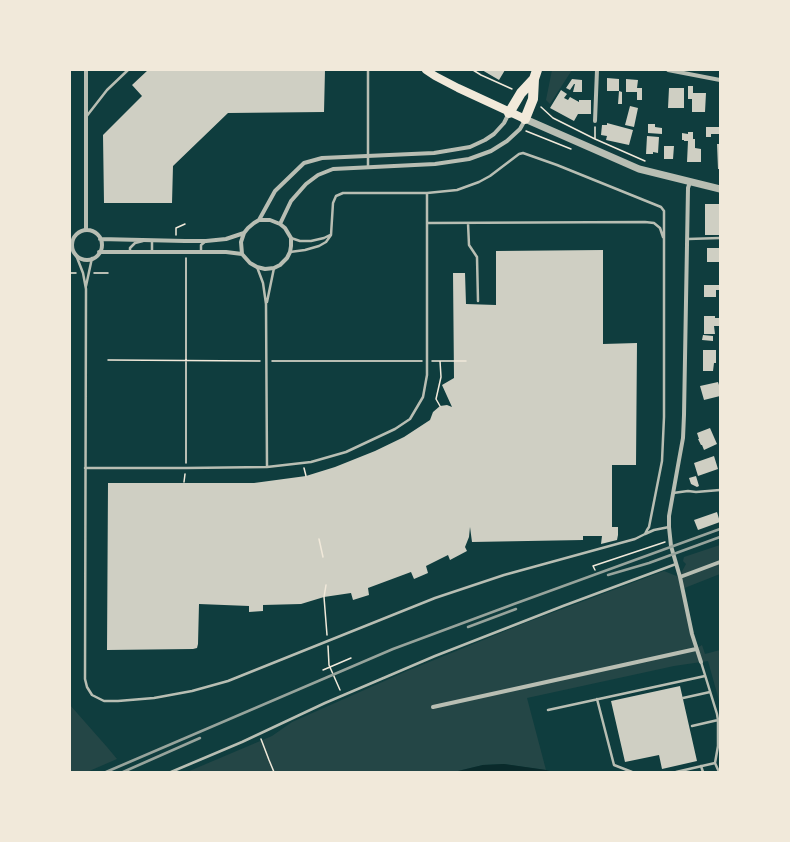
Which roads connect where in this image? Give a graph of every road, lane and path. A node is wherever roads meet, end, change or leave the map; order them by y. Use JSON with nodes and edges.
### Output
{"nodes":[{"id":1,"x":86,"y":70,"type":"edge"},
{"id":2,"x":128,"y":70,"type":"edge"},
{"id":3,"x":368,"y":70,"type":"edge"},
{"id":4,"x":426,"y":70,"type":"edge"},
{"id":5,"x":473,"y":70,"type":"edge"},
{"id":6,"x":597,"y":70,"type":"edge"},
{"id":7,"x":668,"y":70,"type":"edge"},
{"id":8,"x":536,"y":74,"type":"edge"},
{"id":9,"x":720,"y":80,"type":"edge"},
{"id":10,"x":521,"y":93,"type":"junction"},
{"id":11,"x":533,"y":99,"type":"junction"},
{"id":12,"x":509,"y":113,"type":"junction"},
{"id":13,"x":86,"y":117,"type":"junction"},
{"id":14,"x":525,"y":119,"type":"junction"},
{"id":15,"x":595,"y":121,"type":"joint"},
{"id":16,"x":595,"y":139,"type":"junction"},
{"id":17,"x":592,"y":149,"type":"junction"},
{"id":18,"x":368,"y":156,"type":"junction"},
{"id":19,"x":645,"y":162,"type":"dead end"},
{"id":20,"x":368,"y":167,"type":"junction"},
{"id":21,"x":690,"y":182,"type":"junction"},
{"id":22,"x":720,"y":189,"type":"edge"},
{"id":23,"x":427,"y":193,"type":"junction"},
{"id":24,"x":259,"y":220,"type":"junction"},
{"id":25,"x":428,"y":223,"type":"junction"},
{"id":26,"x":468,"y":223,"type":"junction"},
{"id":27,"x":185,"y":224,"type":"dead end"},
{"id":28,"x":280,"y":224,"type":"junction"},
{"id":29,"x":86,"y":230,"type":"junction"},
{"id":30,"x":244,"y":233,"type":"junction"},
{"id":31,"x":331,"y":235,"type":"junction"},
{"id":32,"x":290,"y":238,"type":"junction"},
{"id":33,"x":664,"y":238,"type":"junction"},
{"id":34,"x":688,"y":238,"type":"junction"},
{"id":35,"x":720,"y":238,"type":"edge"},
{"id":36,"x":100,"y":239,"type":"junction"},
{"id":37,"x":145,"y":240,"type":"junction"},
{"id":38,"x":152,"y":240,"type":"junction"},
{"id":39,"x":176,"y":241,"type":"junction"},
{"id":40,"x":206,"y":241,"type":"junction"},
{"id":41,"x":99,"y":252,"type":"junction"},
{"id":42,"x":130,"y":252,"type":"junction"},
{"id":43,"x":290,"y":252,"type":"junction"},
{"id":44,"x":152,"y":253,"type":"junction"},
{"id":45,"x":186,"y":253,"type":"junction"},
{"id":46,"x":201,"y":253,"type":"junction"},
{"id":47,"x":242,"y":254,"type":"junction"},
{"id":48,"x":76,"y":255,"type":"junction"},
{"id":49,"x":92,"y":258,"type":"junction"},
{"id":50,"x":257,"y":267,"type":"junction"},
{"id":51,"x":274,"y":268,"type":"junction"},
{"id":52,"x":86,"y":289,"type":"junction"},
{"id":53,"x":478,"y":301,"type":"dead end"},
{"id":54,"x":266,"y":304,"type":"junction"},
{"id":55,"x":108,"y":360,"type":"dead end"},
{"id":56,"x":187,"y":360,"type":"junction"},
{"id":57,"x":266,"y":361,"type":"junction"},
{"id":58,"x":427,"y":361,"type":"junction"},
{"id":59,"x":440,"y":361,"type":"junction"},
{"id":60,"x":466,"y":361,"type":"dead end"},
{"id":61,"x":440,"y":406,"type":"dead end"},
{"id":62,"x":303,"y":463,"type":"junction"},
{"id":63,"x":267,"y":467,"type":"junction"},
{"id":64,"x":85,"y":468,"type":"junction"},
{"id":65,"x":186,"y":468,"type":"junction"},
{"id":66,"x":306,"y":476,"type":"dead end"},
{"id":67,"x":184,"y":482,"type":"dead end"},
{"id":68,"x":720,"y":490,"type":"edge"},
{"id":69,"x":673,"y":493,"type":"junction"},
{"id":70,"x":669,"y":527,"type":"junction"},
{"id":71,"x":644,"y":534,"type":"junction"},
{"id":72,"x":319,"y":539,"type":"dead end"},
{"id":73,"x":671,"y":540,"type":"junction"},
{"id":74,"x":324,"y":557,"type":"dead end"},
{"id":75,"x":720,"y":562,"type":"edge"},
{"id":76,"x":676,"y":564,"type":"junction"},
{"id":77,"x":595,"y":570,"type":"dead end"},
{"id":78,"x":680,"y":577,"type":"junction"},
{"id":79,"x":326,"y":585,"type":"dead end"},
{"id":80,"x":324,"y":598,"type":"dead end"},
{"id":81,"x":696,"y":649,"type":"junction"},
{"id":82,"x":351,"y":658,"type":"dead end"},
{"id":83,"x":700,"y":662,"type":"joint"},
{"id":84,"x":323,"y":670,"type":"dead end"},
{"id":85,"x":705,"y":676,"type":"junction"},
{"id":86,"x":710,"y":692,"type":"junction"},
{"id":87,"x":683,"y":698,"type":"dead end"},
{"id":88,"x":597,"y":699,"type":"junction"},
{"id":89,"x":433,"y":707,"type":"dead end"},
{"id":90,"x":548,"y":710,"type":"dead end"},
{"id":91,"x":718,"y":720,"type":"junction"},
{"id":92,"x":692,"y":726,"type":"dead end"},
{"id":93,"x":259,"y":734,"type":"junction"},
{"id":94,"x":715,"y":763,"type":"junction"},
{"id":95,"x":701,"y":766,"type":"junction"},
{"id":96,"x":171,"y":772,"type":"edge"},
{"id":97,"x":274,"y":772,"type":"edge"},
{"id":98,"x":632,"y":772,"type":"edge"},
{"id":99,"x":676,"y":772,"type":"edge"},
{"id":100,"x":703,"y":772,"type":"edge"},
{"id":101,"x":718,"y":772,"type":"edge"}],
"edges":[{"from":1,"to":13,"type":"street"},
{"from":2,"to":13,"type":"lane"},
{"from":3,"to":18,"type":"lane"},
{"from":4,"to":12,"type":"main road"},
{"from":5,"to":10,"type":"path"},
{"from":6,"to":15,"type":"street"},
{"from":7,"to":9,"type":"street"},
{"from":8,"to":10,"type":"highway"},
{"from":8,"to":11,"type":"highway"},
{"from":10,"to":12,"type":"highway"},
{"from":11,"to":14,"type":"highway"},
{"from":11,"to":16,"type":"path"},
{"from":12,"to":14,"type":"main road"},
{"from":12,"to":18,"type":"street"},
{"from":13,"to":29,"type":"street"},
{"from":14,"to":17,"type":"street"},
{"from":14,"to":20,"type":"street"},
{"from":15,"to":16,"type":"path"},
{"from":16,"to":17,"type":"path"},
{"from":16,"to":19,"type":"path"},
{"from":17,"to":21,"type":"street"},
{"from":18,"to":20,"type":"lane"},
{"from":18,"to":24,"type":"street"},
{"from":20,"to":28,"type":"street"},
{"from":21,"to":22,"type":"street"},
{"from":21,"to":34,"type":"street"},
{"from":23,"to":25,"type":"lane"},
{"from":23,"to":31,"type":"lane"},
{"from":23,"to":33,"type":"lane"},
{"from":24,"to":28,"type":"street"},
{"from":24,"to":30,"type":"street"},
{"from":25,"to":26,"type":"lane"},
{"from":25,"to":58,"type":"lane"},
{"from":26,"to":33,"type":"lane"},
{"from":26,"to":53,"type":"lane"},
{"from":27,"to":39,"type":"path"},
{"from":28,"to":32,"type":"street"},
{"from":29,"to":36,"type":"street"},
{"from":29,"to":48,"type":"street"},
{"from":30,"to":40,"type":"street"},
{"from":30,"to":47,"type":"street"},
{"from":31,"to":32,"type":"lane"},
{"from":31,"to":43,"type":"lane"},
{"from":32,"to":43,"type":"street"},
{"from":33,"to":71,"type":"lane"},
{"from":34,"to":35,"type":"lane"},
{"from":34,"to":69,"type":"street"},
{"from":36,"to":37,"type":"street"},
{"from":36,"to":41,"type":"street"},
{"from":37,"to":38,"type":"street"},
{"from":37,"to":42,"type":"lane"},
{"from":38,"to":39,"type":"street"},
{"from":38,"to":44,"type":"lane"},
{"from":39,"to":40,"type":"street"},
{"from":40,"to":46,"type":"lane"},
{"from":41,"to":42,"type":"street"},
{"from":41,"to":49,"type":"street"},
{"from":42,"to":44,"type":"street"},
{"from":43,"to":51,"type":"street"},
{"from":44,"to":45,"type":"street"},
{"from":45,"to":46,"type":"street"},
{"from":45,"to":56,"type":"path"},
{"from":46,"to":47,"type":"street"},
{"from":47,"to":50,"type":"street"},
{"from":48,"to":49,"type":"street"},
{"from":48,"to":52,"type":"lane"},
{"from":49,"to":52,"type":"lane"},
{"from":50,"to":51,"type":"street"},
{"from":50,"to":54,"type":"lane"},
{"from":51,"to":54,"type":"lane"},
{"from":52,"to":64,"type":"lane"},
{"from":54,"to":57,"type":"lane"},
{"from":55,"to":56,"type":"path"},
{"from":56,"to":57,"type":"path"},
{"from":56,"to":65,"type":"path"},
{"from":57,"to":58,"type":"path"},
{"from":57,"to":63,"type":"lane"},
{"from":58,"to":59,"type":"path"},
{"from":58,"to":62,"type":"lane"},
{"from":59,"to":60,"type":"path"},
{"from":59,"to":61,"type":"path"},
{"from":62,"to":63,"type":"lane"},
{"from":62,"to":66,"type":"path"},
{"from":63,"to":65,"type":"lane"},
{"from":64,"to":65,"type":"lane"},
{"from":64,"to":71,"type":"lane"},
{"from":65,"to":67,"type":"path"},
{"from":68,"to":69,"type":"lane"},
{"from":69,"to":70,"type":"street"},
{"from":70,"to":71,"type":"lane"},
{"from":70,"to":73,"type":"street"},
{"from":72,"to":74,"type":"path"},
{"from":73,"to":76,"type":"street"},
{"from":73,"to":77,"type":"path"},
{"from":75,"to":78,"type":"street"},
{"from":76,"to":78,"type":"street"},
{"from":76,"to":93,"type":"lane"},
{"from":78,"to":81,"type":"street"},
{"from":79,"to":80,"type":"path"},
{"from":81,"to":83,"type":"street"},
{"from":81,"to":89,"type":"street"},
{"from":82,"to":84,"type":"path"},
{"from":83,"to":85,"type":"lane"},
{"from":85,"to":86,"type":"lane"},
{"from":85,"to":88,"type":"lane"},
{"from":86,"to":87,"type":"lane"},
{"from":86,"to":91,"type":"lane"},
{"from":88,"to":90,"type":"lane"},
{"from":88,"to":98,"type":"lane"},
{"from":91,"to":92,"type":"lane"},
{"from":91,"to":94,"type":"lane"},
{"from":93,"to":96,"type":"lane"},
{"from":93,"to":97,"type":"path"},
{"from":94,"to":95,"type":"lane"},
{"from":94,"to":101,"type":"lane"},
{"from":95,"to":99,"type":"lane"},
{"from":95,"to":100,"type":"lane"}]}
